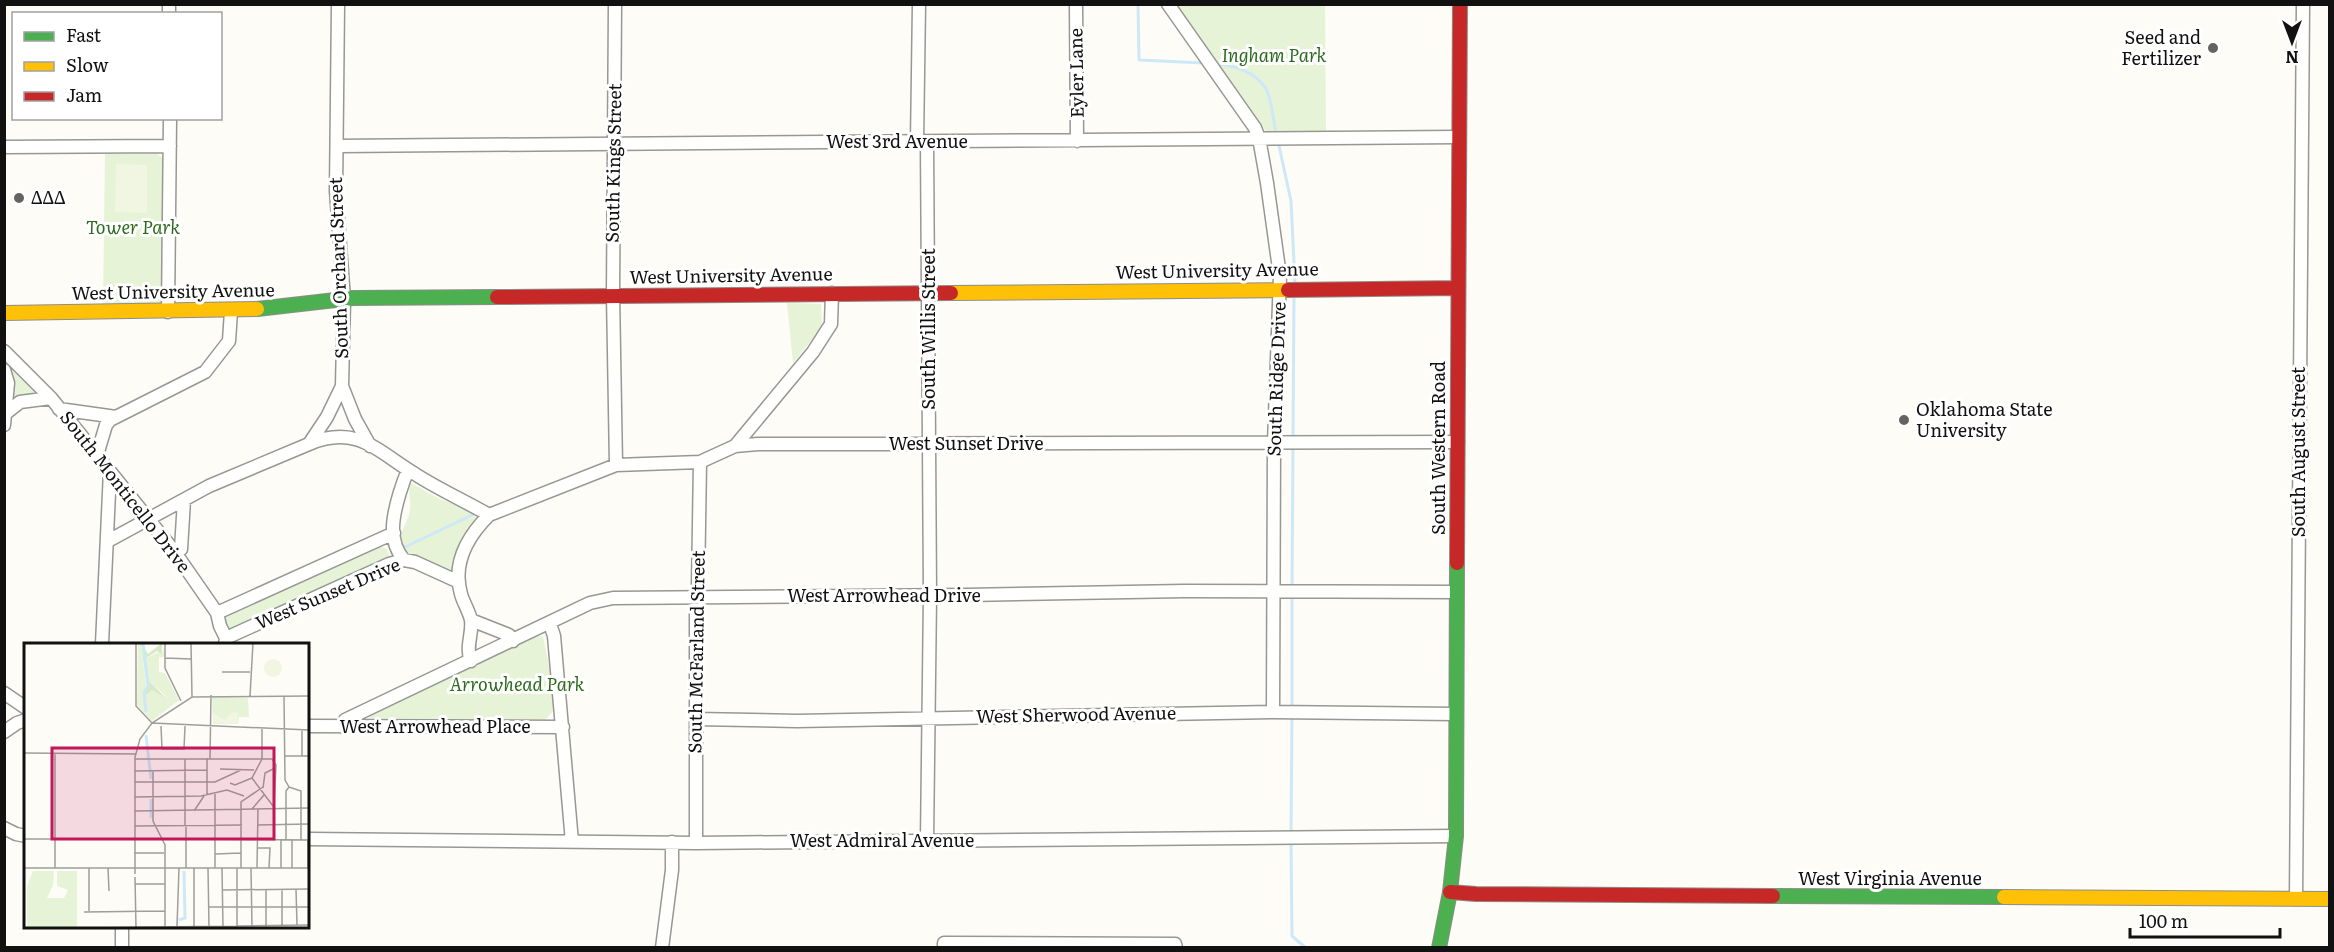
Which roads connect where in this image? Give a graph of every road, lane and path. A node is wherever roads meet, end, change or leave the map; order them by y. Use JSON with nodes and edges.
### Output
{"nodes":[{"id":1,"x":338,"y":4,"type":"edge"},
{"id":2,"x":615,"y":4,"type":"edge"},
{"id":3,"x":919,"y":4,"type":"edge"},
{"id":4,"x":1076,"y":4,"type":"edge"},
{"id":5,"x":1168,"y":4,"type":"edge"},
{"id":6,"x":1460,"y":4,"type":"edge"},
{"id":7,"x":2303,"y":4,"type":"edge"},
{"id":8,"x":170,"y":120,"type":"edge"},
{"id":9,"x":1458,"y":137,"type":"junction"},
{"id":10,"x":1259,"y":138,"type":"junction"},
{"id":11,"x":1077,"y":141,"type":"junction"},
{"id":12,"x":922,"y":142,"type":"junction"},
{"id":13,"x":614,"y":144,"type":"junction"},
{"id":14,"x":170,"y":146,"type":"junction"},
{"id":15,"x":336,"y":146,"type":"junction"},
{"id":16,"x":4,"y":147,"type":"edge"},
{"id":17,"x":1458,"y":288,"type":"junction"},
{"id":18,"x":1290,"y":289,"type":"junction"},
{"id":19,"x":928,"y":292,"type":"junction"},
{"id":20,"x":832,"y":293,"type":"junction"},
{"id":21,"x":612,"y":295,"type":"junction"},
{"id":22,"x":344,"y":299,"type":"junction"},
{"id":23,"x":231,"y":311,"type":"junction"},
{"id":24,"x":168,"y":312,"type":"junction"},
{"id":25,"x":4,"y":314,"type":"edge"},
{"id":26,"x":4,"y":351,"type":"edge"},
{"id":27,"x":4,"y":370,"type":"edge"},
{"id":28,"x":342,"y":386,"type":"junction"},
{"id":29,"x":51,"y":399,"type":"junction"},
{"id":30,"x":59,"y":409,"type":"junction"},
{"id":31,"x":116,"y":417,"type":"junction"},
{"id":32,"x":5,"y":419,"type":"edge"},
{"id":33,"x":1274,"y":442,"type":"junction"},
{"id":34,"x":1458,"y":442,"type":"junction"},
{"id":35,"x":309,"y":444,"type":"junction"},
{"id":36,"x":930,"y":445,"type":"junction"},
{"id":37,"x":370,"y":446,"type":"junction"},
{"id":38,"x":735,"y":446,"type":"junction"},
{"id":39,"x":97,"y":455,"type":"junction"},
{"id":40,"x":700,"y":462,"type":"junction"},
{"id":41,"x":616,"y":465,"type":"junction"},
{"id":42,"x":409,"y":470,"type":"junction"},
{"id":43,"x":110,"y":471,"type":"junction"},
{"id":44,"x":184,"y":500,"type":"junction"},
{"id":45,"x":489,"y":515,"type":"junction"},
{"id":46,"x":148,"y":519,"type":"junction"},
{"id":47,"x":394,"y":533,"type":"junction"},
{"id":48,"x":108,"y":541,"type":"junction"},
{"id":49,"x":174,"y":551,"type":"junction"},
{"id":50,"x":404,"y":560,"type":"junction"},
{"id":51,"x":459,"y":582,"type":"junction"},
{"id":52,"x":1274,"y":591,"type":"junction"},
{"id":53,"x":1457,"y":592,"type":"junction"},
{"id":54,"x":930,"y":595,"type":"junction"},
{"id":55,"x":697,"y":597,"type":"junction"},
{"id":56,"x":217,"y":613,"type":"junction"},
{"id":57,"x":471,"y":620,"type":"junction"},
{"id":58,"x":550,"y":624,"type":"junction"},
{"id":59,"x":225,"y":641,"type":"edge"},
{"id":60,"x":513,"y":641,"type":"junction"},
{"id":61,"x":102,"y":643,"type":"edge"},
{"id":62,"x":471,"y":661,"type":"junction"},
{"id":63,"x":4,"y":693,"type":"edge"},
{"id":64,"x":24,"y":707,"type":"edge"},
{"id":65,"x":1286,"y":712,"type":"junction"},
{"id":66,"x":1456,"y":714,"type":"junction"},
{"id":67,"x":928,"y":718,"type":"junction"},
{"id":68,"x":696,"y":719,"type":"junction"},
{"id":69,"x":24,"y":721,"type":"edge"},
{"id":70,"x":309,"y":726,"type":"edge"},
{"id":71,"x":343,"y":727,"type":"junction"},
{"id":72,"x":563,"y":727,"type":"junction"},
{"id":73,"x":4,"y":732,"type":"edge"},
{"id":74,"x":4,"y":828,"type":"edge"},
{"id":75,"x":24,"y":836,"type":"edge"},
{"id":76,"x":1456,"y":836,"type":"junction"},
{"id":77,"x":309,"y":839,"type":"edge"},
{"id":78,"x":927,"y":841,"type":"junction"},
{"id":79,"x":572,"y":843,"type":"junction"},
{"id":80,"x":672,"y":843,"type":"junction"},
{"id":81,"x":696,"y":843,"type":"junction"},
{"id":82,"x":1450,"y":892,"type":"junction"},
{"id":83,"x":2296,"y":899,"type":"junction"},
{"id":84,"x":2330,"y":900,"type":"edge"},
{"id":85,"x":122,"y":928,"type":"edge"},
{"id":86,"x":122,"y":948,"type":"edge"},
{"id":87,"x":662,"y":948,"type":"edge"},
{"id":88,"x":944,"y":948,"type":"edge"},
{"id":89,"x":1176,"y":948,"type":"edge"},
{"id":90,"x":1439,"y":948,"type":"edge"}],
"edges":[{"from":1,"to":15,"type":"street","name":"South Orchard Street"},
{"from":2,"to":13,"type":"street","name":"South Kings Street"},
{"from":3,"to":12,"type":"street","name":"South Willis Street"},
{"from":4,"to":11,"type":"street","name":"Eyler Lane"},
{"from":5,"to":10,"type":"street","name":"South Ridge Drive"},
{"from":6,"to":9,"type":"street","name":"South Western Road"},
{"from":7,"to":83,"type":"street","name":"South August Street"},
{"from":8,"to":14,"type":"street"},
{"from":9,"to":10,"type":"street","name":"West 3rd Avenue"},
{"from":9,"to":17,"type":"street","name":"South Western Road"},
{"from":10,"to":11,"type":"street","name":"West 3rd Avenue"},
{"from":10,"to":18,"type":"street","name":"South Ridge Drive"},
{"from":11,"to":12,"type":"street","name":"West 3rd Avenue"},
{"from":12,"to":13,"type":"street","name":"West 3rd Avenue"},
{"from":12,"to":19,"type":"street","name":"South Willis Street"},
{"from":13,"to":15,"type":"street","name":"West 3rd Avenue"},
{"from":13,"to":21,"type":"street","name":"South Kings Street"},
{"from":14,"to":16,"type":"street"},
{"from":14,"to":24,"type":"street"},
{"from":15,"to":22,"type":"street","name":"South Orchard Street"},
{"from":17,"to":18,"type":"street","name":"West University Avenue"},
{"from":17,"to":34,"type":"street","name":"South Western Road"},
{"from":18,"to":19,"type":"street","name":"West University Avenue"},
{"from":18,"to":33,"type":"street","name":"South Ridge Drive"},
{"from":19,"to":20,"type":"street","name":"West University Avenue"},
{"from":19,"to":36,"type":"street","name":"South Willis Street"},
{"from":20,"to":21,"type":"street","name":"West University Avenue"},
{"from":20,"to":38,"type":"street"},
{"from":21,"to":22,"type":"street","name":"West University Avenue"},
{"from":21,"to":41,"type":"street","name":"South Kings Street"},
{"from":22,"to":23,"type":"street","name":"West University Avenue"},
{"from":22,"to":28,"type":"street","name":"South Orchard Street"},
{"from":23,"to":24,"type":"street","name":"West University Avenue"},
{"from":23,"to":31,"type":"street"},
{"from":24,"to":25,"type":"street","name":"West University Avenue"},
{"from":26,"to":29,"type":"street","name":"South Monticello Drive"},
{"from":27,"to":32,"type":"street"},
{"from":28,"to":35,"type":"street","name":"South Orchard Street"},
{"from":28,"to":37,"type":"street"},
{"from":29,"to":30,"type":"street","name":"South Monticello Drive"},
{"from":29,"to":32,"type":"street"},
{"from":30,"to":31,"type":"street"},
{"from":30,"to":39,"type":"street","name":"South Monticello Drive"},
{"from":31,"to":39,"type":"street"},
{"from":33,"to":34,"type":"street","name":"West Sunset Drive"},
{"from":33,"to":36,"type":"street","name":"West Sunset Drive"},
{"from":33,"to":52,"type":"street","name":"South Ridge Drive"},
{"from":34,"to":53,"type":"street","name":"South Western Road"},
{"from":35,"to":37,"type":"street"},
{"from":35,"to":44,"type":"street"},
{"from":36,"to":38,"type":"street","name":"West Sunset Drive"},
{"from":36,"to":54,"type":"street","name":"South Willis Street"},
{"from":37,"to":42,"type":"street"},
{"from":38,"to":40,"type":"street","name":"West Sunset Drive"},
{"from":39,"to":43,"type":"street","name":"South Monticello Drive"},
{"from":40,"to":41,"type":"street","name":"West Sunset Drive"},
{"from":40,"to":55,"type":"street","name":"South McFarland Street"},
{"from":41,"to":45,"type":"street","name":"West Sunset Drive"},
{"from":42,"to":45,"type":"street"},
{"from":42,"to":47,"type":"street","name":"West Sunset Drive"},
{"from":43,"to":46,"type":"street","name":"South Monticello Drive"},
{"from":43,"to":48,"type":"street"},
{"from":44,"to":46,"type":"street"},
{"from":44,"to":49,"type":"street"},
{"from":45,"to":51,"type":"street","name":"West Sunset Drive"},
{"from":46,"to":48,"type":"street"},
{"from":46,"to":49,"type":"street","name":"South Monticello Drive"},
{"from":47,"to":50,"type":"street"},
{"from":47,"to":56,"type":"street","name":"West Sunset Drive"},
{"from":48,"to":61,"type":"street"},
{"from":49,"to":56,"type":"street","name":"South Monticello Drive"},
{"from":50,"to":51,"type":"street","name":"West Sunset Drive"},
{"from":50,"to":59,"type":"street","name":"West Sunset Drive"},
{"from":51,"to":57,"type":"street"},
{"from":52,"to":53,"type":"street","name":"West Arrowhead Drive"},
{"from":52,"to":54,"type":"street","name":"West Arrowhead Drive"},
{"from":52,"to":65,"type":"street","name":"South Ridge Drive"},
{"from":53,"to":66,"type":"street","name":"South Western Road"},
{"from":54,"to":55,"type":"street","name":"West Arrowhead Drive"},
{"from":54,"to":67,"type":"street","name":"South Willis Street"},
{"from":55,"to":58,"type":"street","name":"West Arrowhead Drive"},
{"from":55,"to":68,"type":"street","name":"South McFarland Street"},
{"from":56,"to":59,"type":"street","name":"South Monticello Drive"},
{"from":57,"to":60,"type":"street"},
{"from":57,"to":62,"type":"street"},
{"from":58,"to":60,"type":"street","name":"West Arrowhead Drive"},
{"from":58,"to":72,"type":"street"},
{"from":60,"to":62,"type":"street","name":"West Arrowhead Drive"},
{"from":62,"to":71,"type":"street","name":"West Arrowhead Drive"},
{"from":63,"to":64,"type":"street"},
{"from":65,"to":66,"type":"street","name":"West Sherwood Avenue"},
{"from":65,"to":67,"type":"street","name":"West Sherwood Avenue"},
{"from":66,"to":76,"type":"street","name":"South Western Road"},
{"from":67,"to":68,"type":"street","name":"West Sherwood Avenue"},
{"from":67,"to":78,"type":"street","name":"South Willis Street"},
{"from":68,"to":81,"type":"street","name":"South McFarland Street"},
{"from":69,"to":73,"type":"street"},
{"from":70,"to":71,"type":"street","name":"West Arrowhead Place"},
{"from":71,"to":72,"type":"street","name":"West Arrowhead Place"},
{"from":72,"to":79,"type":"street"},
{"from":74,"to":75,"type":"street"},
{"from":76,"to":78,"type":"street","name":"West Admiral Avenue"},
{"from":76,"to":82,"type":"street","name":"South Western Road"},
{"from":77,"to":79,"type":"street","name":"West Admiral Avenue"},
{"from":78,"to":81,"type":"street","name":"West Admiral Avenue"},
{"from":79,"to":80,"type":"street","name":"West Admiral Avenue"},
{"from":80,"to":81,"type":"street","name":"West Admiral Avenue"},
{"from":80,"to":87,"type":"street"},
{"from":82,"to":83,"type":"street","name":"West Virginia Avenue"},
{"from":82,"to":90,"type":"street","name":"South Western Road"},
{"from":83,"to":84,"type":"street","name":"West Virginia Avenue"},
{"from":85,"to":86,"type":"street"},
{"from":88,"to":89,"type":"street"}]}
